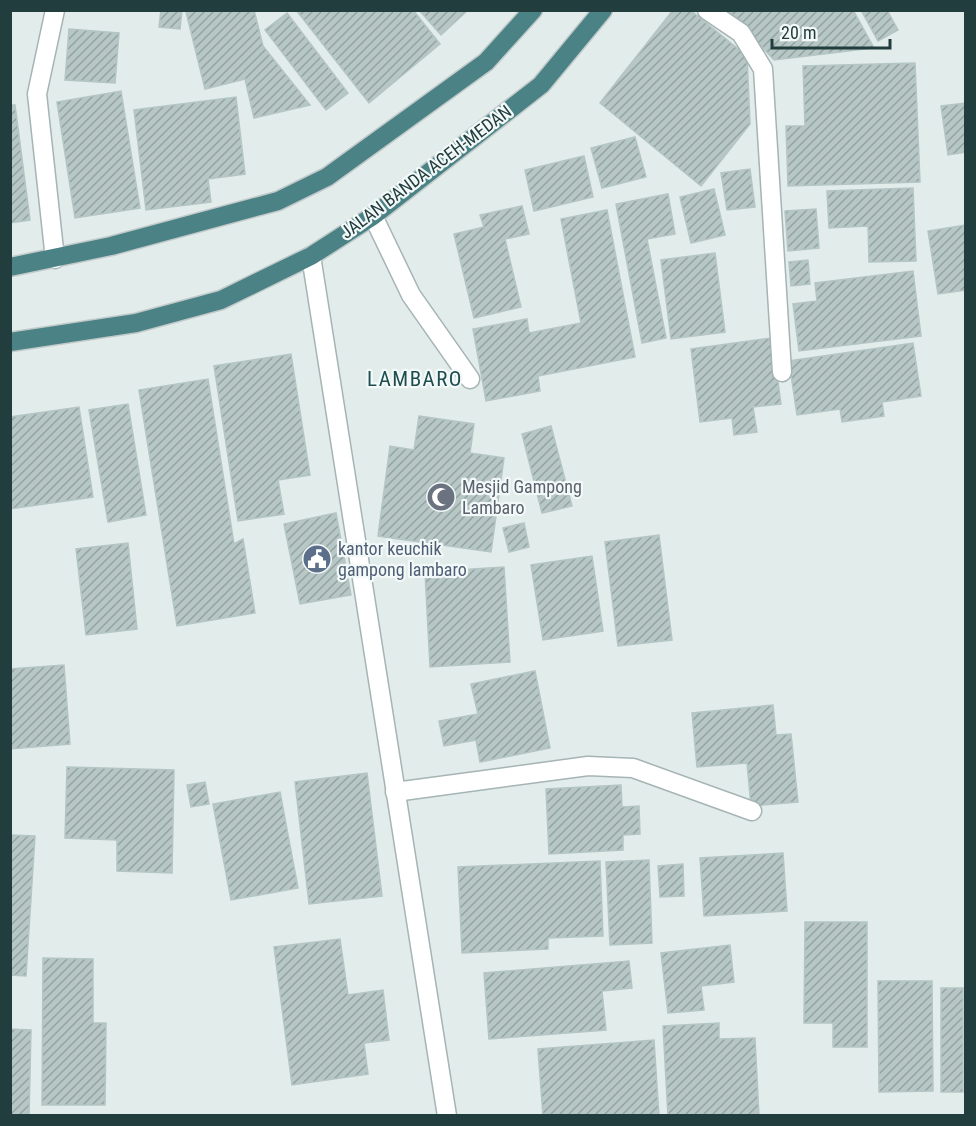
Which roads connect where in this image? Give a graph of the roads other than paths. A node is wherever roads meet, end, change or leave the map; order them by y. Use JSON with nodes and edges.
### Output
{"nodes":[{"id":1,"x":55,"y":10,"type":"edge"},
{"id":2,"x":533,"y":10,"type":"edge"},
{"id":3,"x":603,"y":10,"type":"edge"},
{"id":4,"x":707,"y":10,"type":"edge"},
{"id":5,"x":373,"y":216,"type":"junction"},
{"id":6,"x":311,"y":256,"type":"junction"},
{"id":7,"x":55,"y":259,"type":"junction"},
{"id":8,"x":10,"y":267,"type":"edge"},
{"id":9,"x":10,"y":342,"type":"edge"},
{"id":10,"x":782,"y":372,"type":"dead end"},
{"id":11,"x":470,"y":379,"type":"dead end"},
{"id":12,"x":395,"y":792,"type":"junction"},
{"id":13,"x":752,"y":811,"type":"dead end"},
{"id":14,"x":447,"y":1116,"type":"edge"}],
"edges":[{"from":1,"to":7,"type":"street"},
{"from":2,"to":7,"type":"highway"},
{"from":3,"to":5,"type":"highway","name":"JALAN BANDA ACEH-MEDAN"},
{"from":4,"to":10,"type":"street"},
{"from":5,"to":6,"type":"highway","name":"JALAN BANDA ACEH-MEDAN"},
{"from":5,"to":11,"type":"street"},
{"from":6,"to":9,"type":"highway","name":"JALAN BANDA ACEH-MEDAN"},
{"from":6,"to":12,"type":"street"},
{"from":7,"to":8,"type":"highway"},
{"from":12,"to":13,"type":"street"},
{"from":12,"to":14,"type":"street"}]}
